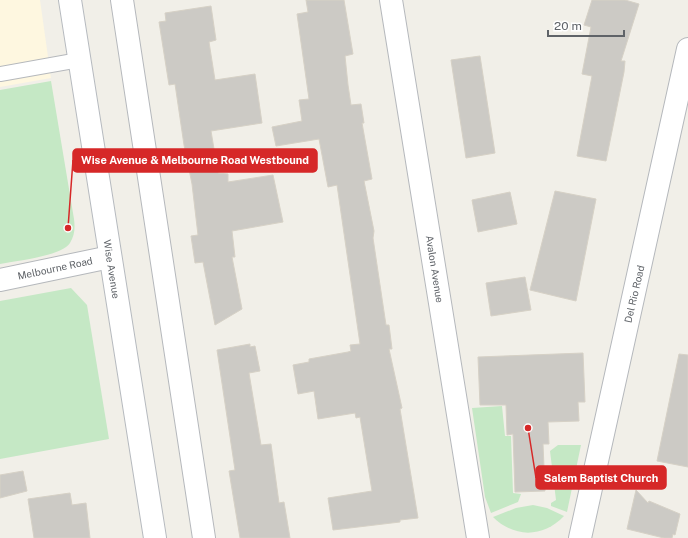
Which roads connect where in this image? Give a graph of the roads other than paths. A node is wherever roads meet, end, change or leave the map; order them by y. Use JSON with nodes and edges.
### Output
{"nodes":[{"id":1,"x":70,"y":0,"type":"edge"},
{"id":2,"x":122,"y":0,"type":"edge"},
{"id":3,"x":391,"y":0,"type":"edge"},
{"id":4,"x":688,"y":49,"type":"edge"},
{"id":5,"x":79,"y":60,"type":"junction"},
{"id":6,"x":0,"y":74,"type":"edge"},
{"id":7,"x":110,"y":257,"type":"junction"},
{"id":8,"x":0,"y":280,"type":"edge"},
{"id":9,"x":155,"y":538,"type":"edge"},
{"id":10,"x":204,"y":538,"type":"edge"},
{"id":11,"x":478,"y":538,"type":"edge"},
{"id":12,"x":580,"y":538,"type":"edge"}],
"edges":[{"from":1,"to":5,"type":"street","name":"Wise Avenue"},
{"from":2,"to":10,"type":"street"},
{"from":3,"to":11,"type":"street","name":"Avalon Avenue"},
{"from":4,"to":12,"type":"street","name":"Del Rio Road"},
{"from":5,"to":6,"type":"lane"},
{"from":5,"to":7,"type":"street","name":"Wise Avenue"},
{"from":7,"to":8,"type":"street","name":"Melbourne Road"},
{"from":7,"to":9,"type":"street","name":"Wise Avenue"}]}
